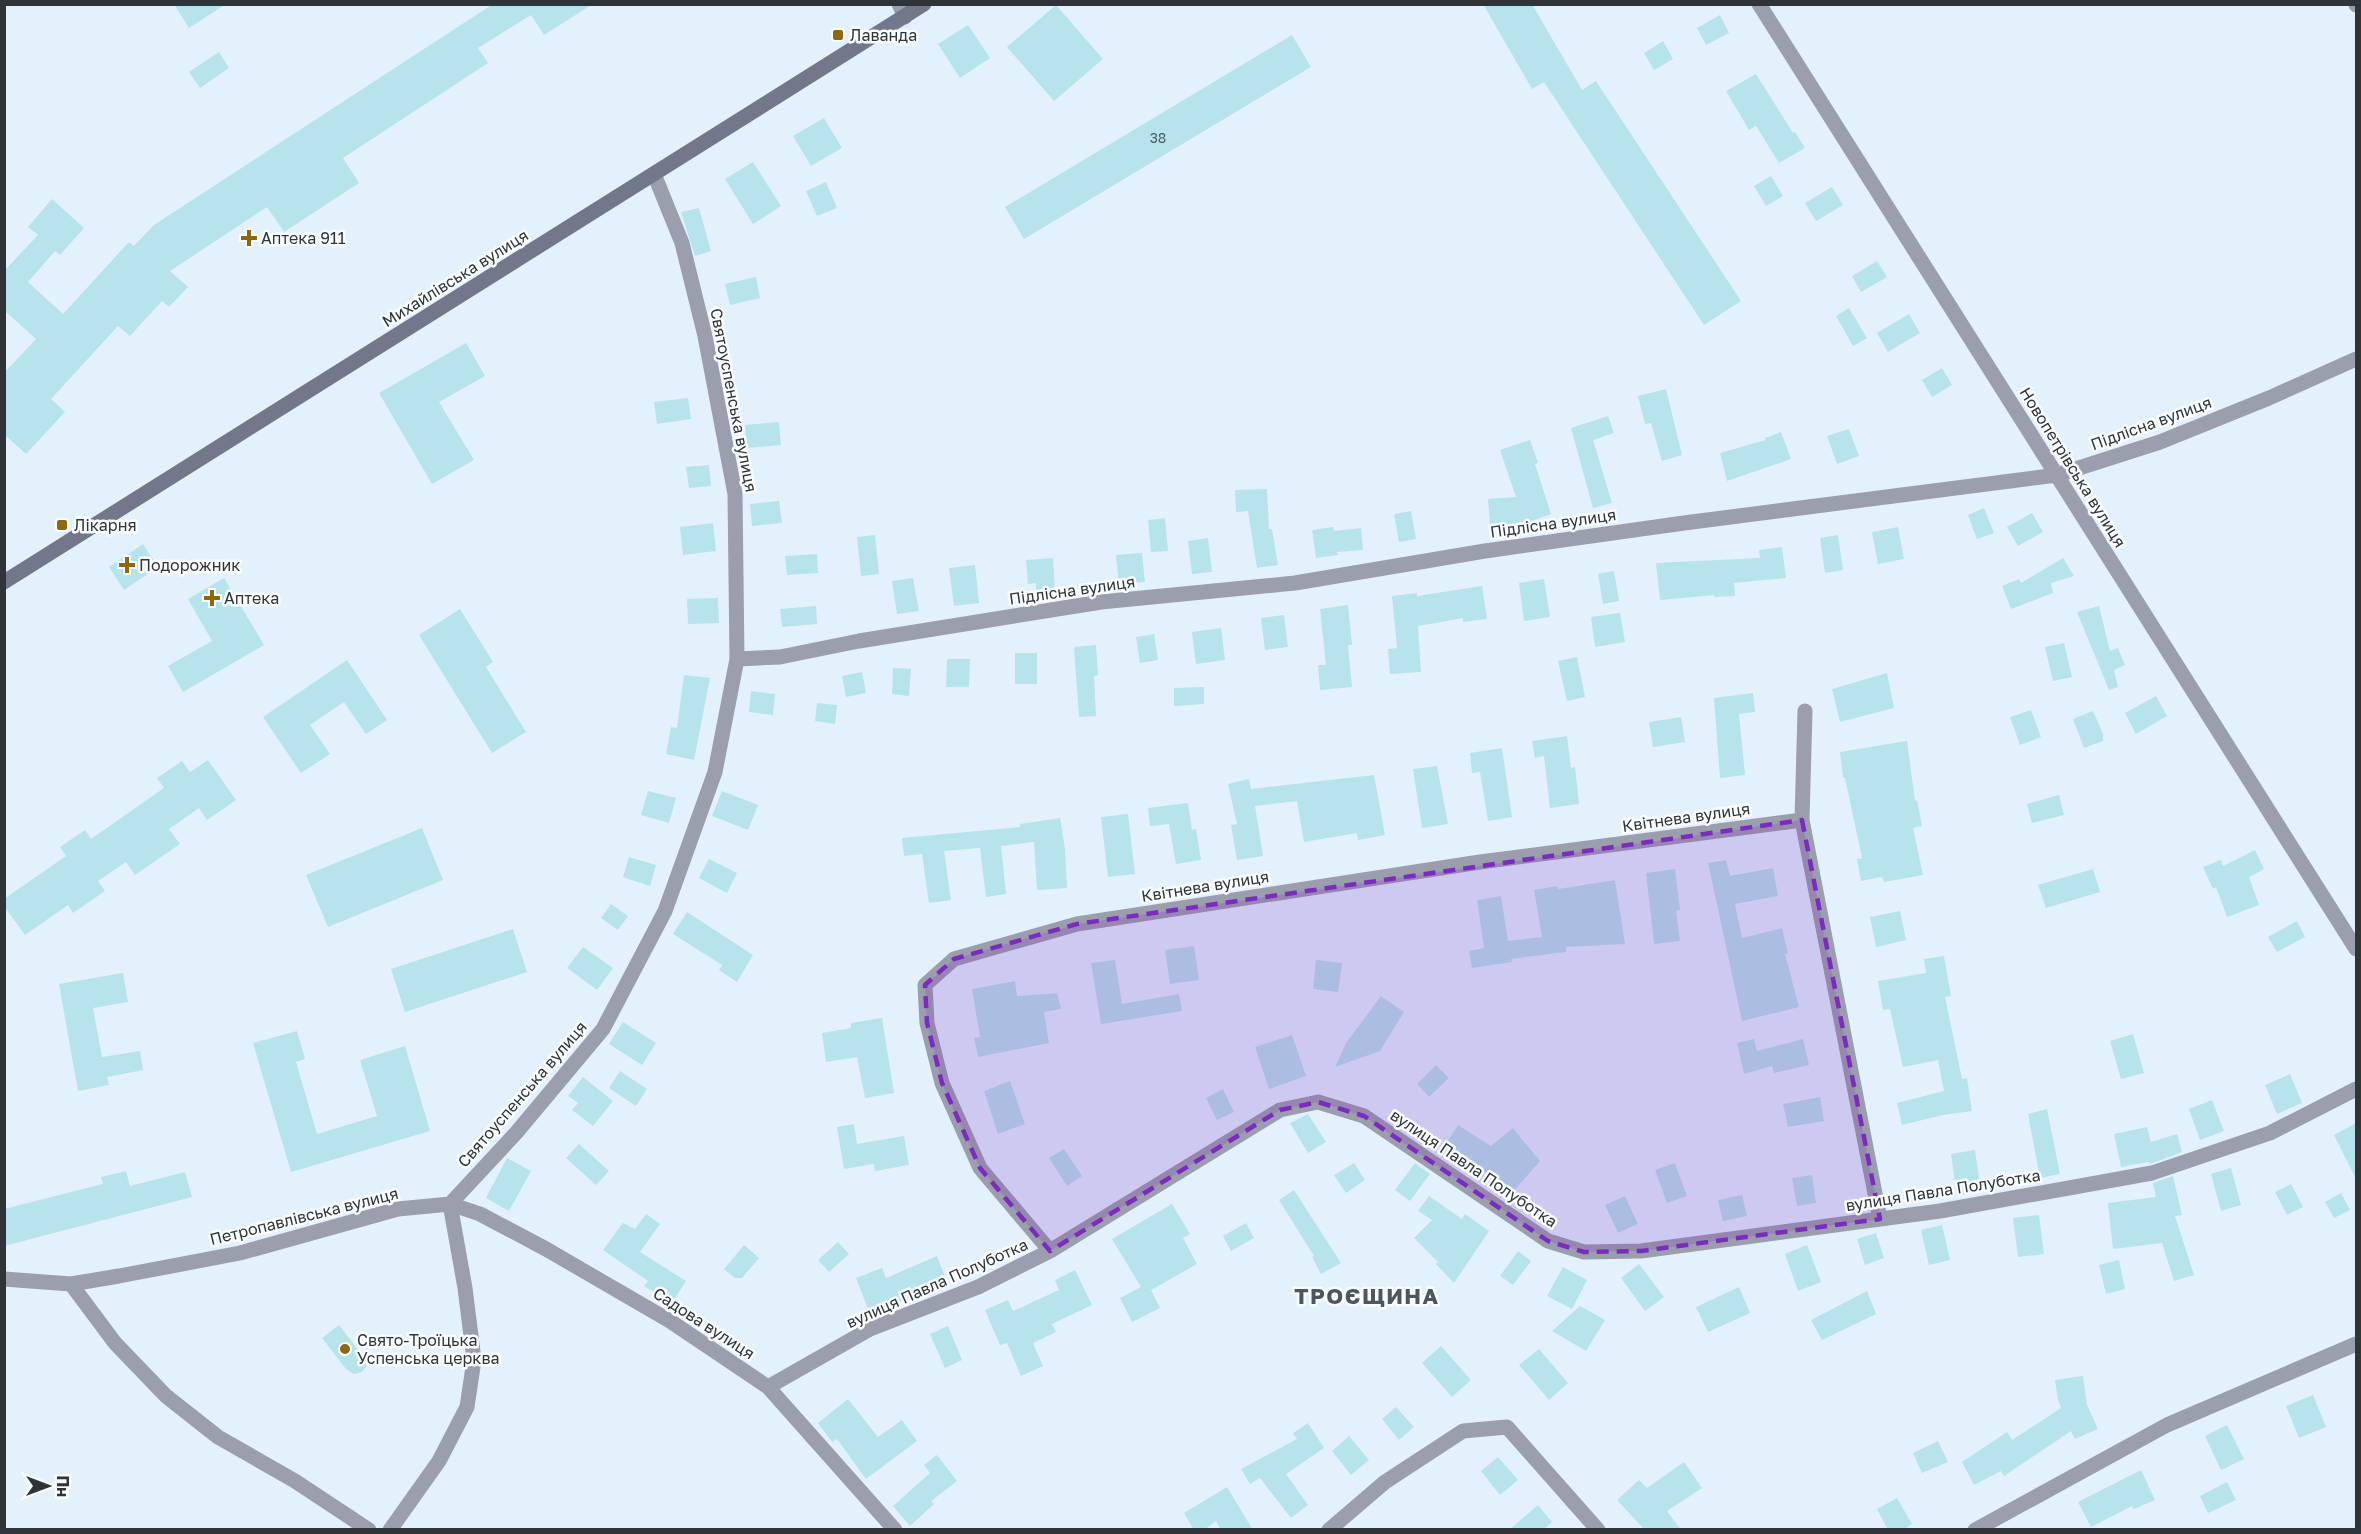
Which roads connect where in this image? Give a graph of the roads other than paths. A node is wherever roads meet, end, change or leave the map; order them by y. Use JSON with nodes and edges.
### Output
{"nodes":[{"id":1,"x":924,"y":4,"type":"edge"},
{"id":2,"x":1759,"y":4,"type":"edge"},
{"id":3,"x":902,"y":11,"type":"edge"},
{"id":4,"x":654,"y":174,"type":"junction"},
{"id":5,"x":2356,"y":359,"type":"edge"},
{"id":6,"x":2057,"y":475,"type":"junction"},
{"id":7,"x":4,"y":582,"type":"edge"},
{"id":8,"x":737,"y":659,"type":"junction"},
{"id":9,"x":1805,"y":711,"type":"dead end"},
{"id":10,"x":1802,"y":820,"type":"junction"},
{"id":11,"x":2356,"y":949,"type":"edge"},
{"id":12,"x":2356,"y":1089,"type":"edge"},
{"id":13,"x":450,"y":1204,"type":"junction"},
{"id":14,"x":1880,"y":1219,"type":"junction"},
{"id":15,"x":1050,"y":1251,"type":"junction"},
{"id":16,"x":4,"y":1278,"type":"edge"},
{"id":17,"x":70,"y":1284,"type":"junction"},
{"id":18,"x":2356,"y":1344,"type":"edge"},
{"id":19,"x":768,"y":1387,"type":"junction"},
{"id":20,"x":369,"y":1530,"type":"edge"},
{"id":21,"x":390,"y":1530,"type":"edge"},
{"id":22,"x":895,"y":1530,"type":"edge"},
{"id":23,"x":1329,"y":1530,"type":"edge"},
{"id":24,"x":1598,"y":1530,"type":"edge"},
{"id":25,"x":1975,"y":1530,"type":"edge"}],
"edges":[{"from":1,"to":3,"type":"main road","name":"Михайлівська вулиця"},
{"from":2,"to":6,"type":"street","name":"Новопетрівська вулиця"},
{"from":3,"to":4,"type":"main road","name":"Михайлівська вулиця"},
{"from":4,"to":7,"type":"main road","name":"Михайлівська вулиця"},
{"from":4,"to":8,"type":"street","name":"Святоуспенська вулиця"},
{"from":5,"to":6,"type":"street","name":"Підлісна вулиця"},
{"from":6,"to":8,"type":"street","name":"Підлісна вулиця"},
{"from":6,"to":11,"type":"street","name":"Новопетрівська вулиця"},
{"from":8,"to":13,"type":"street","name":"Святоуспенська вулиця"},
{"from":9,"to":10,"type":"street"},
{"from":10,"to":14,"type":"street"},
{"from":10,"to":15,"type":"street","name":"Квітнева вулиця"},
{"from":12,"to":14,"type":"street","name":"вулиця Павла Полуботка"},
{"from":13,"to":17,"type":"street","name":"Петропавлівська вулиця"},
{"from":13,"to":19,"type":"street","name":"Садова вулиця"},
{"from":13,"to":21,"type":"street"},
{"from":14,"to":15,"type":"street","name":"вулиця Павла Полуботка"},
{"from":15,"to":19,"type":"street","name":"вулиця Павла Полуботка"},
{"from":16,"to":17,"type":"street","name":"Петропавлівська вулиця"},
{"from":17,"to":20,"type":"street"},
{"from":18,"to":25,"type":"street"},
{"from":19,"to":22,"type":"street","name":"Садова вулиця"},
{"from":23,"to":24,"type":"street"}]}
